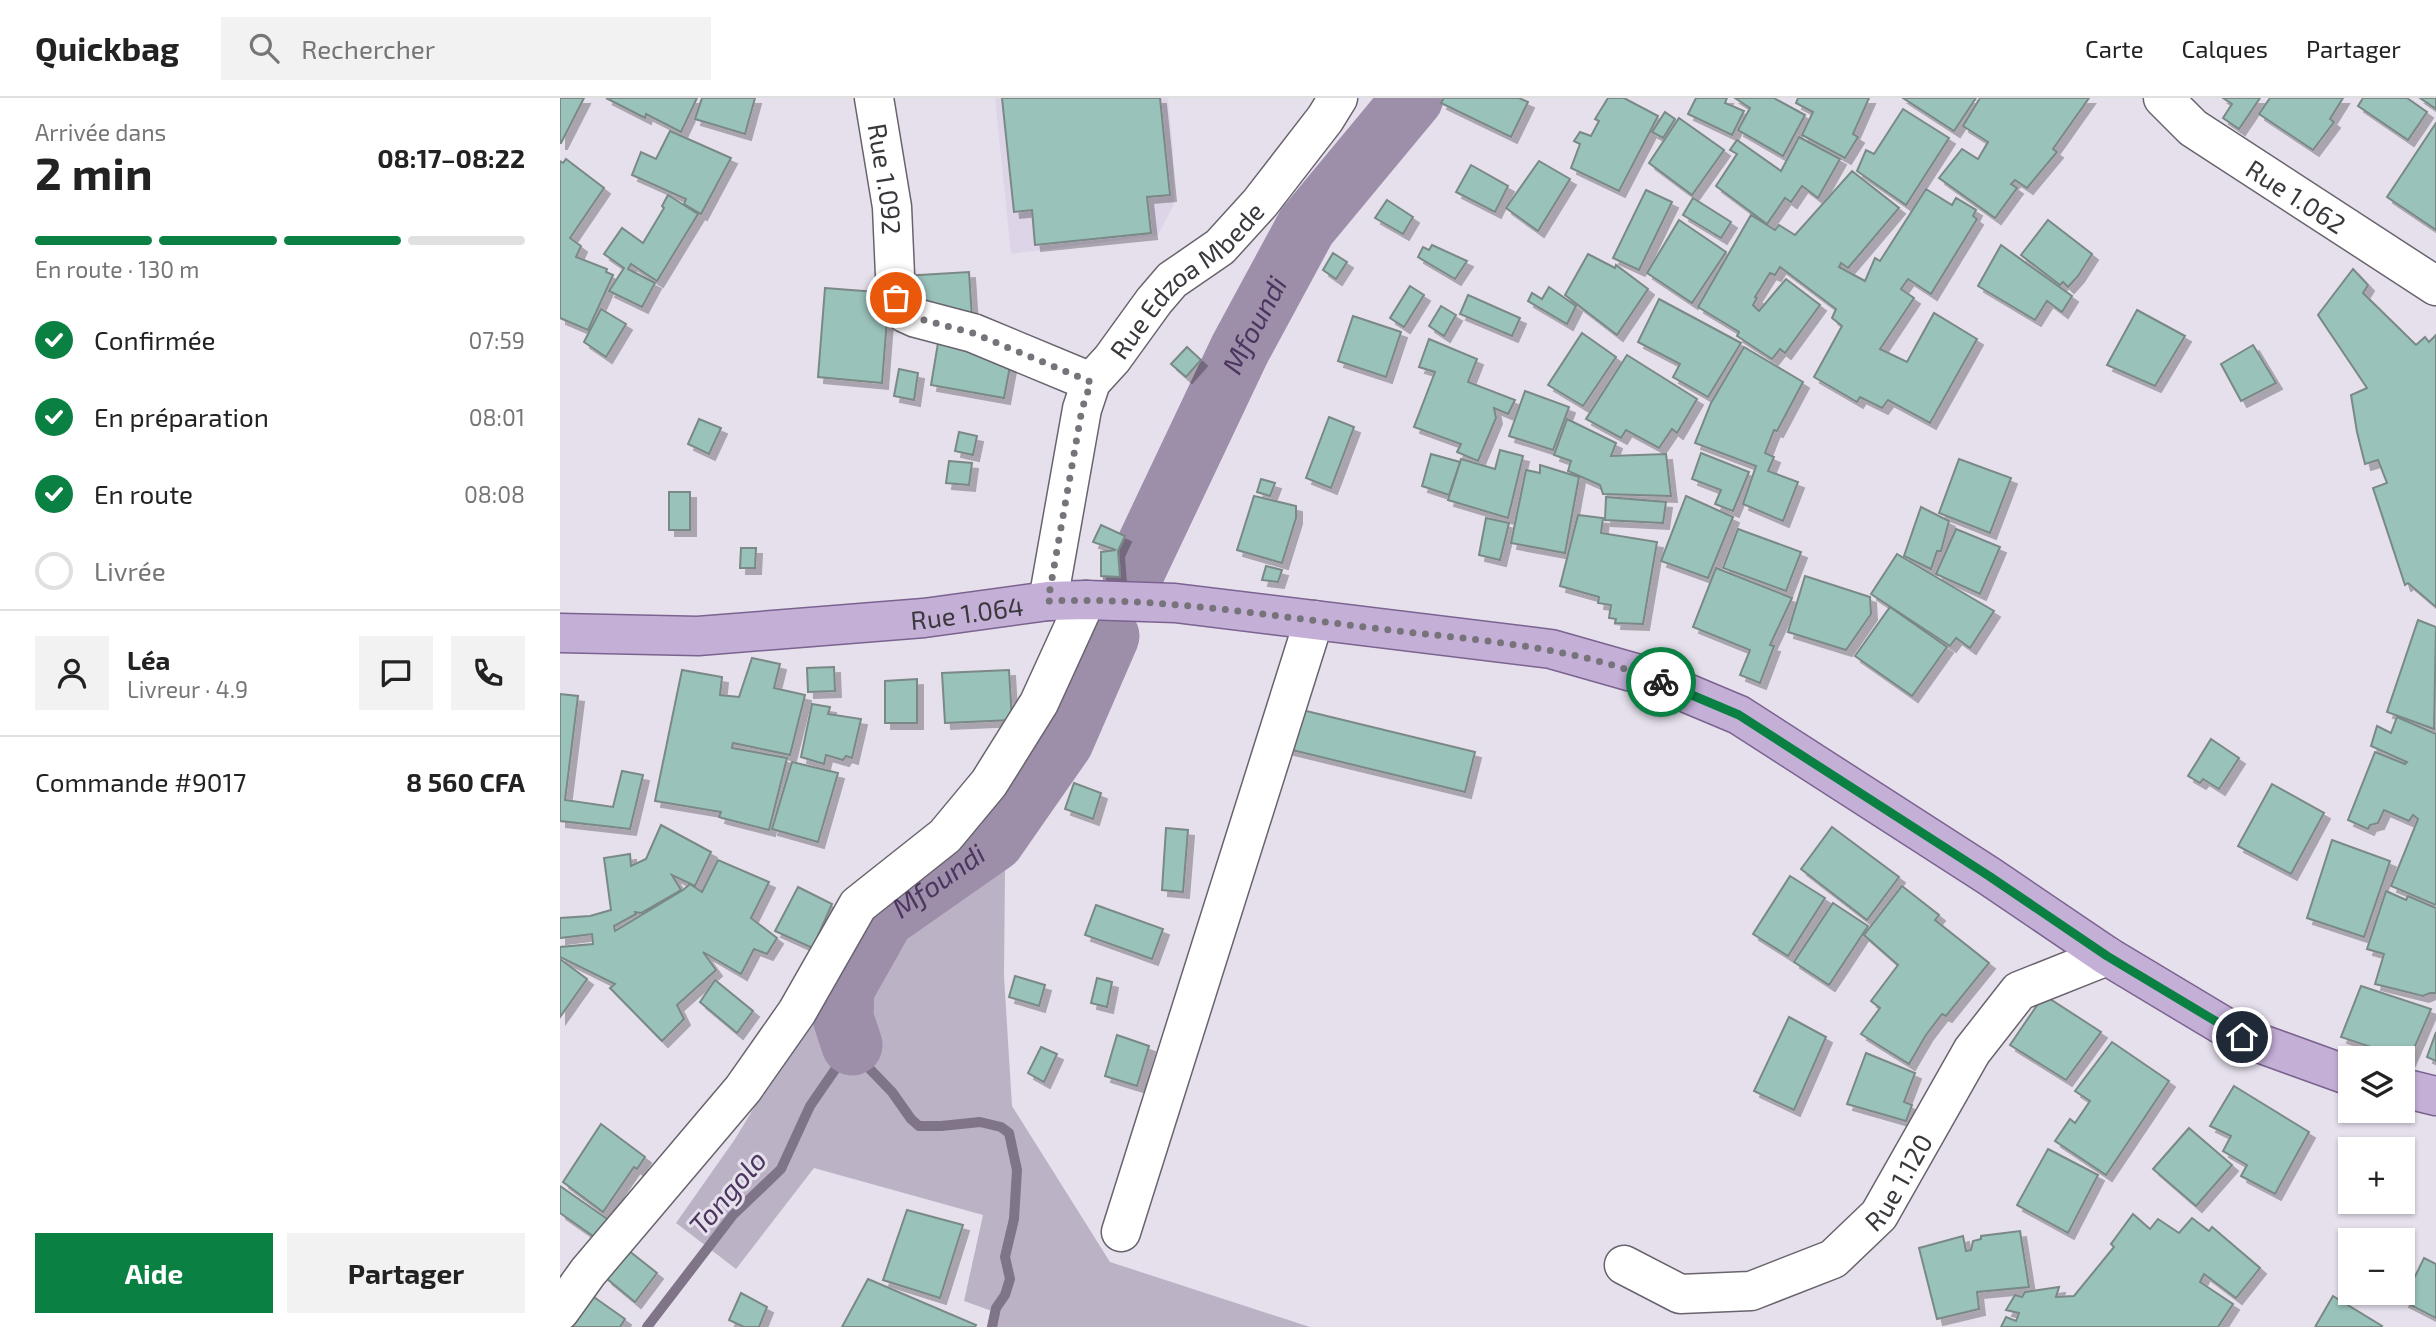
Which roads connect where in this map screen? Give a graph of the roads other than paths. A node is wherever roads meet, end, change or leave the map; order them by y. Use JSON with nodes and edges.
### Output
{"nodes":[{"id":1,"x":874,"y":98,"type":"edge"},
{"id":2,"x":1338,"y":98,"type":"edge"},
{"id":3,"x":2163,"y":98,"type":"edge"},
{"id":4,"x":2436,"y":286,"type":"edge"},
{"id":5,"x":1091,"y":382,"type":"junction"},
{"id":6,"x":1086,"y":600,"type":"junction"},
{"id":7,"x":1048,"y":601,"type":"junction"},
{"id":8,"x":1314,"y":621,"type":"junction"},
{"id":9,"x":560,"y":633,"type":"edge"},
{"id":10,"x":2107,"y":956,"type":"junction"},
{"id":11,"x":2338,"y":1072,"type":"edge"},
{"id":12,"x":2415,"y":1091,"type":"edge"},
{"id":13,"x":2436,"y":1096,"type":"edge"},
{"id":14,"x":1121,"y":1232,"type":"dead end"},
{"id":15,"x":1624,"y":1265,"type":"dead end"},
{"id":16,"x":560,"y":1311,"type":"edge"}],
"edges":[{"from":1,"to":5,"type":"street","name":"Rue 1.092"},
{"from":2,"to":5,"type":"street","name":"Rue Edzoa Mbede"},
{"from":3,"to":4,"type":"street","name":"Rue 1.062"},
{"from":5,"to":7,"type":"street","name":"Rue Edzoa Mbede"},
{"from":6,"to":7,"type":"main road","name":"Rue 1.064"},
{"from":6,"to":8,"type":"main road","name":"Rue 1.064"},
{"from":6,"to":16,"type":"street"},
{"from":7,"to":9,"type":"main road","name":"Rue 1.064"},
{"from":8,"to":10,"type":"main road","name":"Rue 1.064"},
{"from":8,"to":14,"type":"street"},
{"from":10,"to":11,"type":"main road","name":"Rue 1.064"},
{"from":10,"to":15,"type":"street","name":"Rue 1.120"},
{"from":12,"to":13,"type":"main road"}]}
